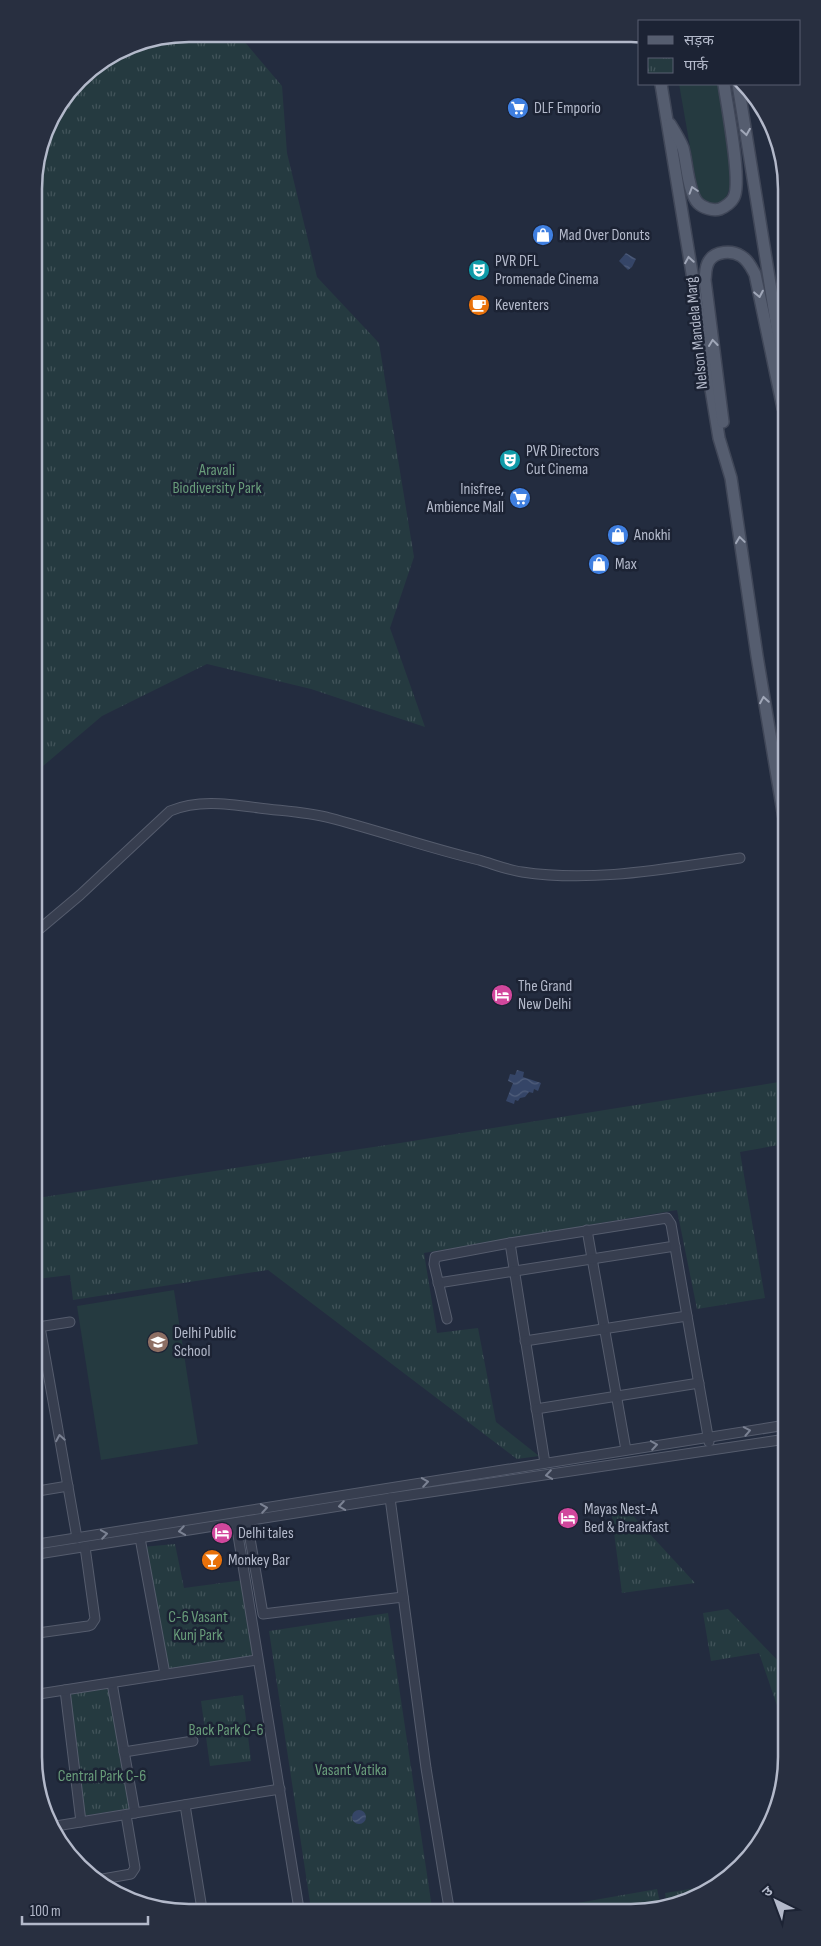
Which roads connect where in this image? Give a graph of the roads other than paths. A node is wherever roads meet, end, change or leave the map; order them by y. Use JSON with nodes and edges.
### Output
{"nodes":[{"id":1,"x":661,"y":85,"type":"edge"},
{"id":2,"x":724,"y":85,"type":"edge"},
{"id":3,"x":739,"y":90,"type":"edge"},
{"id":4,"x":666,"y":117,"type":"junction"},
{"id":5,"x":778,"y":333,"type":"edge"},
{"id":6,"x":778,"y":384,"type":"edge"},
{"id":7,"x":731,"y":478,"type":"junction"},
{"id":8,"x":778,"y":782,"type":"edge"},
{"id":9,"x":740,"y":858,"type":"dead end"},
{"id":10,"x":43,"y":927,"type":"edge"},
{"id":11,"x":587,"y":1230,"type":"junction"},
{"id":12,"x":510,"y":1243,"type":"junction"},
{"id":13,"x":675,"y":1246,"type":"junction"},
{"id":14,"x":592,"y":1259,"type":"junction"},
{"id":15,"x":514,"y":1271,"type":"junction"},
{"id":16,"x":438,"y":1283,"type":"junction"},
{"id":17,"x":687,"y":1316,"type":"junction"},
{"id":18,"x":447,"y":1319,"type":"dead end"},
{"id":19,"x":70,"y":1322,"type":"dead end"},
{"id":20,"x":42,"y":1326,"type":"edge"},
{"id":21,"x":605,"y":1328,"type":"junction"},
{"id":22,"x":525,"y":1341,"type":"junction"},
{"id":23,"x":42,"y":1345,"type":"edge"},
{"id":24,"x":699,"y":1383,"type":"junction"},
{"id":25,"x":617,"y":1397,"type":"junction"},
{"id":26,"x":536,"y":1410,"type":"junction"},
{"id":27,"x":778,"y":1426,"type":"edge"},
{"id":28,"x":708,"y":1437,"type":"junction"},
{"id":29,"x":778,"y":1440,"type":"edge"},
{"id":30,"x":626,"y":1450,"type":"junction"},
{"id":31,"x":710,"y":1450,"type":"junction"},
{"id":32,"x":592,"y":1455,"type":"junction"},
{"id":33,"x":545,"y":1463,"type":"junction"},
{"id":34,"x":597,"y":1468,"type":"junction"},
{"id":35,"x":68,"y":1486,"type":"junction"},
{"id":36,"x":42,"y":1490,"type":"edge"},
{"id":37,"x":390,"y":1498,"type":"junction"},
{"id":38,"x":247,"y":1521,"type":"junction"},
{"id":39,"x":236,"y":1523,"type":"junction"},
{"id":40,"x":77,"y":1538,"type":"junction"},
{"id":41,"x":140,"y":1538,"type":"junction"},
{"id":42,"x":42,"y":1543,"type":"edge"},
{"id":43,"x":85,"y":1547,"type":"junction"},
{"id":44,"x":42,"y":1553,"type":"edge"},
{"id":45,"x":403,"y":1597,"type":"junction"},
{"id":46,"x":42,"y":1632,"type":"edge"},
{"id":47,"x":257,"y":1660,"type":"junction"},
{"id":48,"x":165,"y":1674,"type":"junction"},
{"id":49,"x":112,"y":1683,"type":"junction"},
{"id":50,"x":65,"y":1690,"type":"junction"},
{"id":51,"x":42,"y":1694,"type":"edge"},
{"id":52,"x":193,"y":1741,"type":"dead end"},
{"id":53,"x":124,"y":1752,"type":"junction"},
{"id":54,"x":280,"y":1789,"type":"junction"},
{"id":55,"x":185,"y":1805,"type":"junction"},
{"id":56,"x":131,"y":1814,"type":"junction"},
{"id":57,"x":81,"y":1822,"type":"junction"},
{"id":58,"x":60,"y":1825,"type":"edge"},
{"id":59,"x":107,"y":1878,"type":"edge"},
{"id":60,"x":201,"y":1904,"type":"edge"},
{"id":61,"x":299,"y":1904,"type":"edge"},
{"id":62,"x":447,"y":1904,"type":"edge"}],
"edges":[{"from":1,"to":4,"type":"main road","name":"Nelson Mandela Marg"},
{"from":2,"to":4,"type":"main road","one_way":true},
{"from":3,"to":5,"type":"main road","one_way":true},
{"from":7,"to":4,"type":"main road","name":"Nelson Mandela Marg","one_way":true},
{"from":7,"to":6,"type":"main road","name":"Nelson Mandela Marg","one_way":true},
{"from":8,"to":7,"type":"main road","name":"Nelson Mandela Marg","one_way":true},
{"from":9,"to":10,"type":"street"},
{"from":11,"to":12,"type":"street"},
{"from":11,"to":13,"type":"street"},
{"from":11,"to":14,"type":"street"},
{"from":12,"to":15,"type":"street"},
{"from":12,"to":16,"type":"street"},
{"from":13,"to":14,"type":"street"},
{"from":13,"to":17,"type":"street"},
{"from":14,"to":15,"type":"street"},
{"from":14,"to":21,"type":"street"},
{"from":15,"to":16,"type":"street"},
{"from":15,"to":22,"type":"street"},
{"from":16,"to":18,"type":"street"},
{"from":17,"to":21,"type":"street"},
{"from":17,"to":24,"type":"street"},
{"from":19,"to":20,"type":"street"},
{"from":21,"to":22,"type":"street"},
{"from":21,"to":25,"type":"street"},
{"from":22,"to":26,"type":"street"},
{"from":35,"to":23,"type":"street","one_way":true},
{"from":24,"to":25,"type":"street"},
{"from":24,"to":28,"type":"street"},
{"from":25,"to":26,"type":"street"},
{"from":25,"to":30,"type":"street"},
{"from":26,"to":33,"type":"street"},
{"from":28,"to":27,"type":"street","one_way":true},
{"from":30,"to":28,"type":"street","one_way":true},
{"from":28,"to":31,"type":"street"},
{"from":29,"to":31,"type":"street"},
{"from":30,"to":32,"type":"street"},
{"from":31,"to":34,"type":"street"},
{"from":32,"to":33,"type":"street"},
{"from":32,"to":34,"type":"street"},
{"from":40,"to":33,"type":"street","one_way":true},
{"from":34,"to":37,"type":"street","one_way":true},
{"from":35,"to":36,"type":"street"},
{"from":35,"to":40,"type":"street"},
{"from":37,"to":38,"type":"street","one_way":true},
{"from":37,"to":45,"type":"street"},
{"from":38,"to":39,"type":"street"},
{"from":38,"to":45,"type":"street"},
{"from":39,"to":41,"type":"street","one_way":true},
{"from":39,"to":47,"type":"street"},
{"from":40,"to":42,"type":"street"},
{"from":41,"to":43,"type":"street"},
{"from":41,"to":48,"type":"street"},
{"from":43,"to":44,"type":"street"},
{"from":43,"to":46,"type":"street"},
{"from":45,"to":62,"type":"street"},
{"from":47,"to":48,"type":"street"},
{"from":47,"to":54,"type":"street"},
{"from":48,"to":49,"type":"street"},
{"from":49,"to":50,"type":"street"},
{"from":49,"to":53,"type":"street"},
{"from":50,"to":51,"type":"street"},
{"from":50,"to":57,"type":"street"},
{"from":52,"to":53,"type":"street"},
{"from":53,"to":56,"type":"street"},
{"from":54,"to":55,"type":"street"},
{"from":54,"to":61,"type":"street"},
{"from":55,"to":56,"type":"street"},
{"from":55,"to":60,"type":"street"},
{"from":56,"to":57,"type":"street"},
{"from":56,"to":59,"type":"street"},
{"from":57,"to":58,"type":"street"}]}
